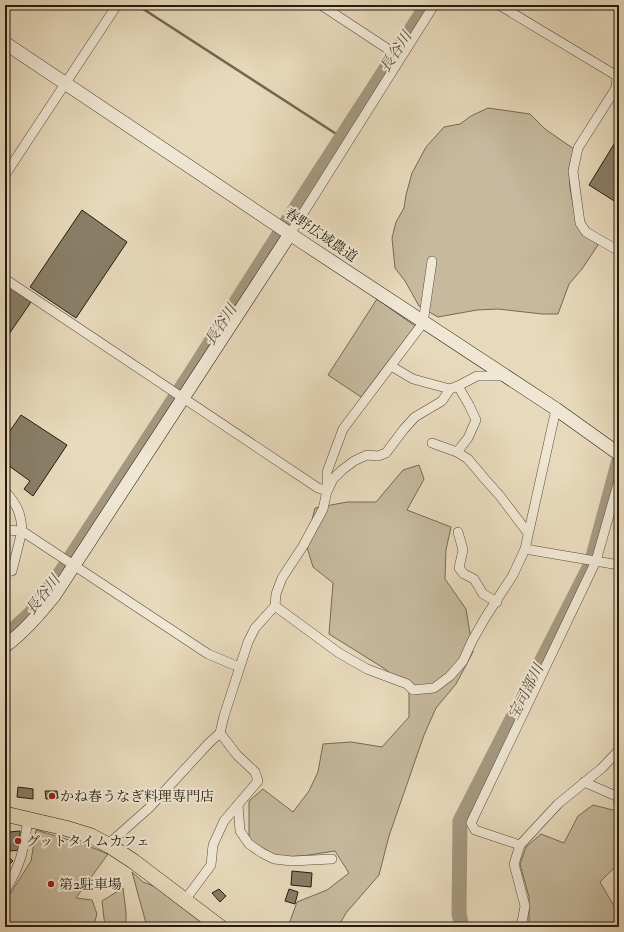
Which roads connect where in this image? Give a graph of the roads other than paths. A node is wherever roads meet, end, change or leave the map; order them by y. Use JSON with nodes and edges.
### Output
{"nodes":[{"id":1,"x":117,"y":5,"type":"edge"},
{"id":2,"x":321,"y":5,"type":"edge"},
{"id":3,"x":434,"y":5,"type":"edge"},
{"id":4,"x":499,"y":5,"type":"edge"},
{"id":5,"x":5,"y":43,"type":"edge"},
{"id":6,"x":400,"y":57,"type":"junction"},
{"id":7,"x":66,"y":83,"type":"junction"},
{"id":8,"x":5,"y":175,"type":"edge"},
{"id":9,"x":290,"y":234,"type":"junction"},
{"id":10,"x":619,"y":251,"type":"edge"},
{"id":11,"x":432,"y":261,"type":"dead end"},
{"id":12,"x":5,"y":279,"type":"edge"},
{"id":13,"x":423,"y":323,"type":"junction"},
{"id":14,"x":391,"y":366,"type":"junction"},
{"id":15,"x":506,"y":376,"type":"junction"},
{"id":16,"x":454,"y":388,"type":"junction"},
{"id":17,"x":179,"y":395,"type":"junction"},
{"id":18,"x":556,"y":409,"type":"junction"},
{"id":19,"x":432,"y":442,"type":"dead end"},
{"id":20,"x":457,"y":452,"type":"junction"},
{"id":21,"x":616,"y":452,"type":"edge"},
{"id":22,"x":619,"y":480,"type":"edge"},
{"id":23,"x":5,"y":491,"type":"edge"},
{"id":24,"x":327,"y":491,"type":"junction"},
{"id":25,"x":5,"y":530,"type":"edge"},
{"id":26,"x":22,"y":531,"type":"junction"},
{"id":27,"x":458,"y":532,"type":"dead end"},
{"id":28,"x":528,"y":533,"type":"junction"},
{"id":29,"x":525,"y":548,"type":"junction"},
{"id":30,"x":596,"y":561,"type":"junction"},
{"id":31,"x":70,"y":562,"type":"junction"},
{"id":32,"x":619,"y":565,"type":"edge"},
{"id":33,"x":5,"y":572,"type":"edge"},
{"id":34,"x":497,"y":602,"type":"junction"},
{"id":35,"x":275,"y":606,"type":"junction"},
{"id":36,"x":5,"y":646,"type":"edge"},
{"id":37,"x":239,"y":667,"type":"junction"},
{"id":38,"x":220,"y":733,"type":"junction"},
{"id":39,"x":619,"y":750,"type":"edge"},
{"id":40,"x":584,"y":782,"type":"junction"},
{"id":41,"x":619,"y":800,"type":"edge"},
{"id":42,"x":238,"y":805,"type":"junction"},
{"id":43,"x":5,"y":814,"type":"edge"},
{"id":44,"x":28,"y":819,"type":"junction"},
{"id":45,"x":520,"y":845,"type":"junction"},
{"id":46,"x":110,"y":846,"type":"junction"},
{"id":47,"x":332,"y":859,"type":"dead end"},
{"id":48,"x":5,"y":891,"type":"edge"},
{"id":49,"x":185,"y":900,"type":"junction"},
{"id":50,"x":220,"y":927,"type":"edge"},
{"id":51,"x":520,"y":927,"type":"edge"}],
"edges":[{"from":1,"to":7,"type":"street"},
{"from":2,"to":6,"type":"street"},
{"from":3,"to":6,"type":"street"},
{"from":4,"to":10,"type":"street"},
{"from":5,"to":7,"type":"street","name":"春野広域農道"},
{"from":6,"to":9,"type":"street"},
{"from":7,"to":8,"type":"street"},
{"from":7,"to":9,"type":"street","name":"春野広域農道"},
{"from":9,"to":13,"type":"street","name":"春野広域農道"},
{"from":9,"to":17,"type":"street"},
{"from":11,"to":13,"type":"street"},
{"from":12,"to":17,"type":"street"},
{"from":13,"to":14,"type":"street"},
{"from":13,"to":15,"type":"street","name":"春野広域農道"},
{"from":14,"to":16,"type":"street"},
{"from":14,"to":24,"type":"street"},
{"from":15,"to":16,"type":"street"},
{"from":15,"to":18,"type":"street","name":"春野広域農道"},
{"from":16,"to":20,"type":"street"},
{"from":16,"to":24,"type":"street"},
{"from":17,"to":24,"type":"street"},
{"from":17,"to":31,"type":"street"},
{"from":18,"to":21,"type":"street","name":"春野広域農道"},
{"from":18,"to":28,"type":"street"},
{"from":19,"to":20,"type":"street"},
{"from":20,"to":28,"type":"street"},
{"from":22,"to":30,"type":"street"},
{"from":23,"to":26,"type":"street"},
{"from":24,"to":35,"type":"street"},
{"from":25,"to":26,"type":"street"},
{"from":26,"to":31,"type":"street"},
{"from":26,"to":33,"type":"street"},
{"from":27,"to":34,"type":"street"},
{"from":28,"to":29,"type":"street"},
{"from":29,"to":30,"type":"street"},
{"from":29,"to":34,"type":"street"},
{"from":30,"to":32,"type":"street"},
{"from":30,"to":45,"type":"street"},
{"from":31,"to":36,"type":"street"},
{"from":31,"to":37,"type":"street"},
{"from":34,"to":35,"type":"street"},
{"from":35,"to":37,"type":"street"},
{"from":37,"to":38,"type":"street"},
{"from":38,"to":42,"type":"street"},
{"from":38,"to":46,"type":"street"},
{"from":39,"to":40,"type":"street"},
{"from":40,"to":41,"type":"street"},
{"from":40,"to":45,"type":"street"},
{"from":42,"to":47,"type":"street"},
{"from":42,"to":49,"type":"street"},
{"from":43,"to":44,"type":"main road"},
{"from":44,"to":46,"type":"main road"},
{"from":44,"to":48,"type":"street"},
{"from":45,"to":51,"type":"street"},
{"from":46,"to":49,"type":"main road"},
{"from":49,"to":50,"type":"main road"}]}
